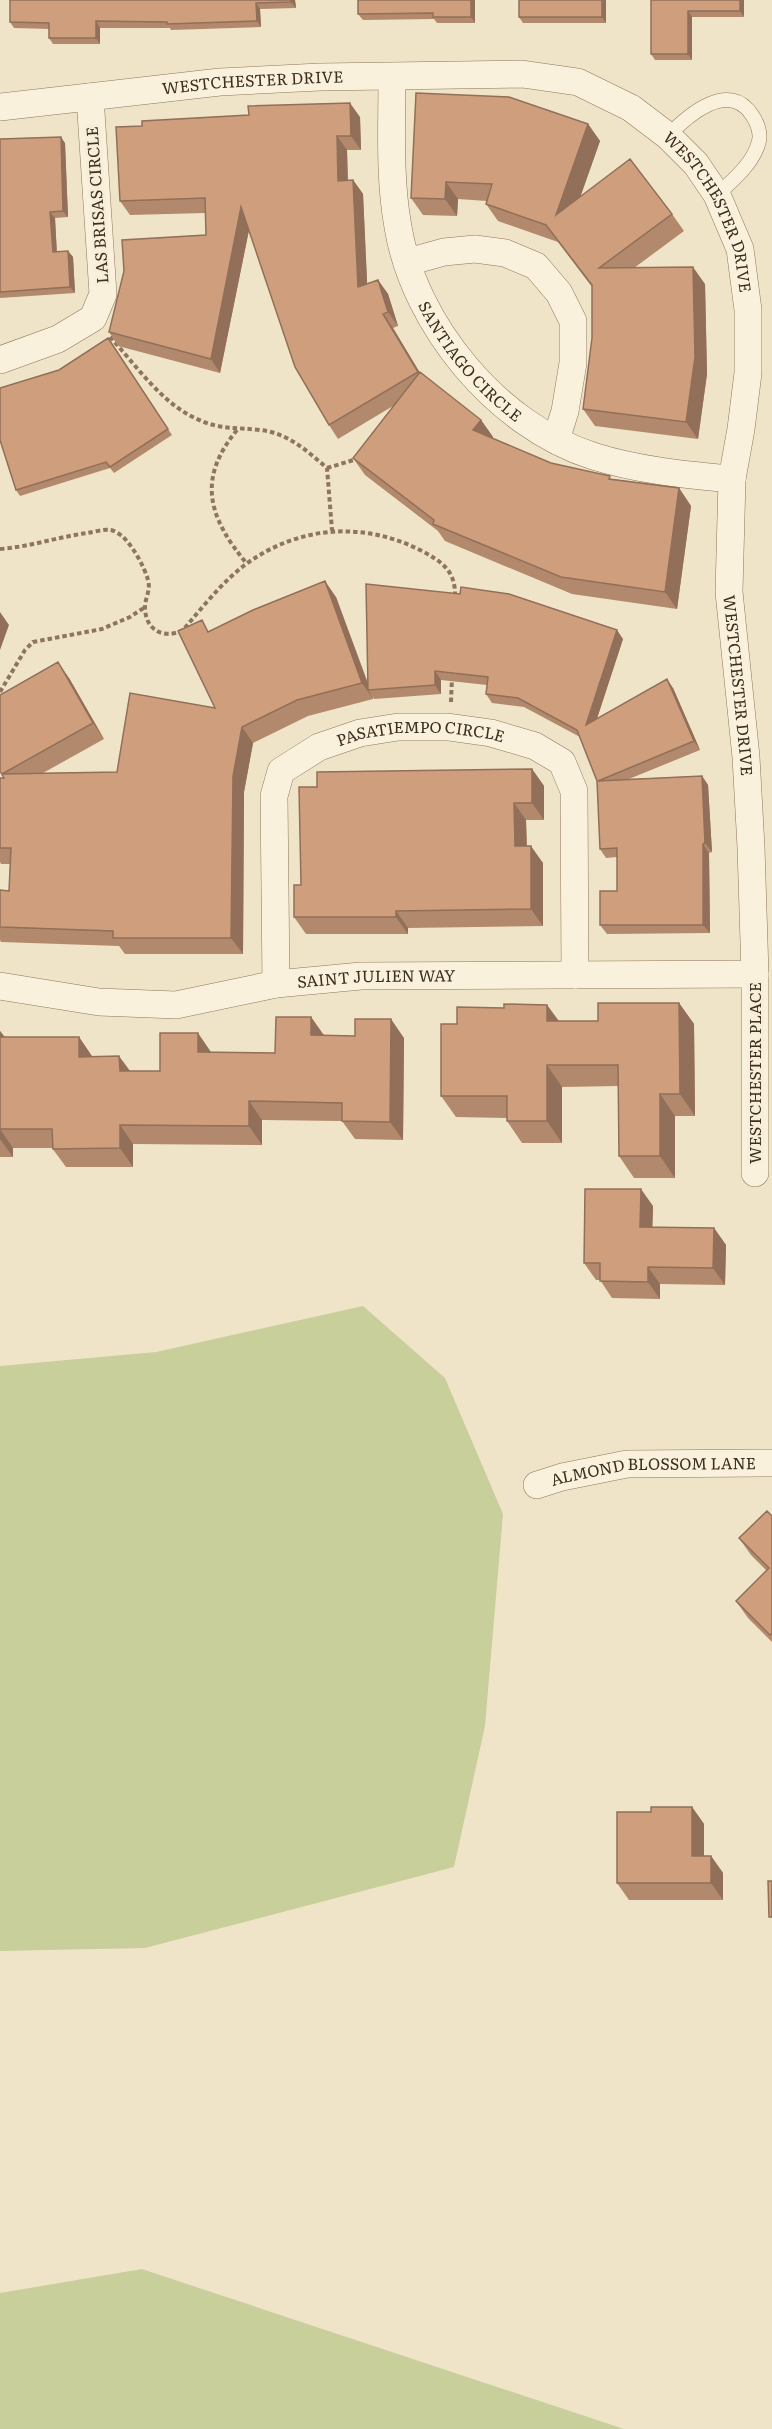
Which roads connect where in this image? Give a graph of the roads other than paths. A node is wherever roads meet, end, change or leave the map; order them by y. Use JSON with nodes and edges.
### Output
{"nodes":[{"id":1,"x":392,"y":77,"type":"junction"},
{"id":2,"x":90,"y":97,"type":"junction"},
{"id":3,"x":0,"y":107,"type":"edge"},
{"id":4,"x":668,"y":136,"type":"junction"},
{"id":5,"x":717,"y":195,"type":"junction"},
{"id":6,"x":408,"y":262,"type":"junction"},
{"id":7,"x":0,"y":360,"type":"edge"},
{"id":8,"x":556,"y":440,"type":"junction"},
{"id":9,"x":732,"y":479,"type":"junction"},
{"id":10,"x":755,"y":974,"type":"junction"},
{"id":11,"x":575,"y":975,"type":"junction"},
{"id":12,"x":276,"y":984,"type":"junction"},
{"id":13,"x":0,"y":986,"type":"edge"},
{"id":14,"x":755,"y":1173,"type":"dead end"},
{"id":15,"x":772,"y":1463,"type":"edge"},
{"id":16,"x":537,"y":1485,"type":"dead end"}],
"edges":[{"from":1,"to":2,"type":"street","name":"WESTCHESTER DRIVE"},
{"from":1,"to":4,"type":"street","name":"WESTCHESTER DRIVE"},
{"from":1,"to":6,"type":"street","name":"SANTIAGO CIRCLE"},
{"from":2,"to":3,"type":"street","name":"WESTCHESTER DRIVE"},
{"from":2,"to":7,"type":"street","name":"LAS BRISAS CIRCLE"},
{"from":4,"to":5,"type":"street","name":"WESTCHESTER DRIVE"},
{"from":4,"to":5,"type":"lane"},
{"from":5,"to":9,"type":"street","name":"WESTCHESTER DRIVE"},
{"from":6,"to":8,"type":"street","name":"SANTIAGO CIRCLE"},
{"from":6,"to":8,"type":"street"},
{"from":8,"to":9,"type":"street","name":"SANTIAGO CIRCLE"},
{"from":9,"to":10,"type":"street","name":"WESTCHESTER DRIVE"},
{"from":10,"to":11,"type":"street","name":"SAINT JULIEN WAY"},
{"from":10,"to":14,"type":"street","name":"WESTCHESTER PLACE"},
{"from":11,"to":12,"type":"street","name":"SAINT JULIEN WAY"},
{"from":11,"to":12,"type":"street","name":"PASATIEMPO CIRCLE"},
{"from":12,"to":13,"type":"street","name":"SAINT JULIEN WAY"},
{"from":15,"to":16,"type":"street","name":"ALMOND BLOSSOM LANE"}]}
